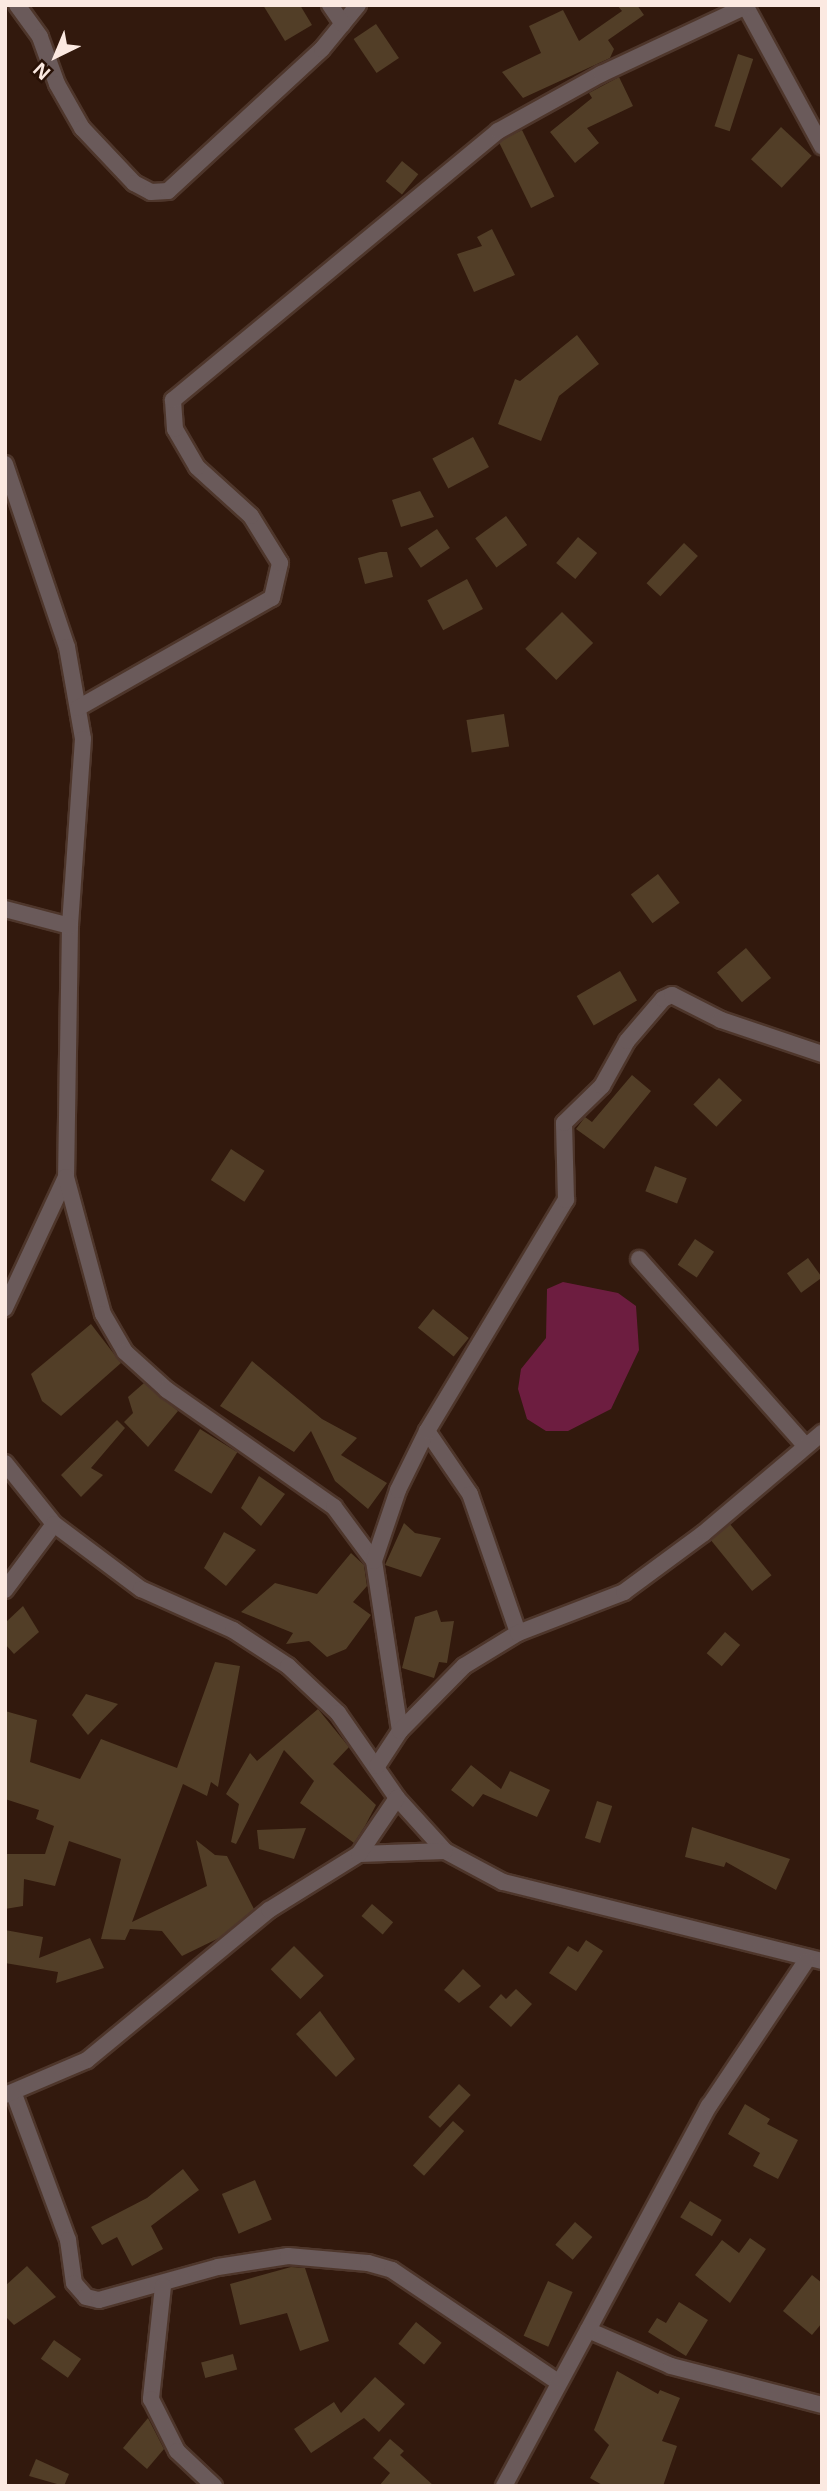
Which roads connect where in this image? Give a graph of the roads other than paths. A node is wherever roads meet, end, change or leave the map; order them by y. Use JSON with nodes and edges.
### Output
{"nodes":[{"id":1,"x":17,"y":5,"type":"edge"},
{"id":2,"x":330,"y":5,"type":"edge"},
{"id":3,"x":358,"y":5,"type":"edge"},
{"id":4,"x":745,"y":5,"type":"edge"},
{"id":5,"x":343,"y":24,"type":"junction"},
{"id":6,"x":822,"y":146,"type":"edge"},
{"id":7,"x":5,"y":464,"type":"edge"},
{"id":8,"x":78,"y":708,"type":"junction"},
{"id":9,"x":5,"y":909,"type":"edge"},
{"id":10,"x":71,"y":926,"type":"junction"},
{"id":11,"x":822,"y":1054,"type":"edge"},
{"id":12,"x":66,"y":1177,"type":"junction"},
{"id":13,"x":639,"y":1259,"type":"dead end"},
{"id":14,"x":5,"y":1308,"type":"edge"},
{"id":15,"x":427,"y":1431,"type":"junction"},
{"id":16,"x":822,"y":1433,"type":"edge"},
{"id":17,"x":805,"y":1445,"type":"junction"},
{"id":18,"x":5,"y":1463,"type":"edge"},
{"id":19,"x":54,"y":1524,"type":"junction"},
{"id":20,"x":374,"y":1561,"type":"junction"},
{"id":21,"x":5,"y":1590,"type":"edge"},
{"id":22,"x":518,"y":1633,"type":"junction"},
{"id":23,"x":400,"y":1731,"type":"junction"},
{"id":24,"x":377,"y":1766,"type":"junction"},
{"id":25,"x":397,"y":1798,"type":"junction"},
{"id":26,"x":444,"y":1851,"type":"junction"},
{"id":27,"x":359,"y":1854,"type":"junction"},
{"id":28,"x":814,"y":1961,"type":"edge"},
{"id":29,"x":9,"y":2094,"type":"edge"},
{"id":30,"x":163,"y":2286,"type":"junction"},
{"id":31,"x":588,"y":2330,"type":"junction"},
{"id":32,"x":558,"y":2382,"type":"junction"},
{"id":33,"x":822,"y":2405,"type":"edge"},
{"id":34,"x":214,"y":2486,"type":"edge"},
{"id":35,"x":504,"y":2486,"type":"edge"}],
"edges":[{"from":1,"to":5,"type":"street"},
{"from":2,"to":5,"type":"street"},
{"from":3,"to":5,"type":"street"},
{"from":4,"to":6,"type":"street"},
{"from":4,"to":8,"type":"street"},
{"from":7,"to":8,"type":"street"},
{"from":8,"to":10,"type":"street"},
{"from":9,"to":10,"type":"street"},
{"from":10,"to":12,"type":"street"},
{"from":11,"to":15,"type":"street"},
{"from":12,"to":14,"type":"street"},
{"from":12,"to":20,"type":"street"},
{"from":13,"to":17,"type":"street"},
{"from":15,"to":20,"type":"street"},
{"from":15,"to":22,"type":"street"},
{"from":16,"to":17,"type":"street"},
{"from":17,"to":22,"type":"street"},
{"from":18,"to":19,"type":"street"},
{"from":19,"to":21,"type":"street"},
{"from":19,"to":24,"type":"street"},
{"from":20,"to":23,"type":"street"},
{"from":22,"to":23,"type":"street"},
{"from":23,"to":24,"type":"street"},
{"from":24,"to":25,"type":"street"},
{"from":25,"to":26,"type":"street"},
{"from":25,"to":27,"type":"street"},
{"from":26,"to":27,"type":"street"},
{"from":26,"to":28,"type":"street"},
{"from":27,"to":29,"type":"street"},
{"from":28,"to":31,"type":"street"},
{"from":29,"to":30,"type":"street"},
{"from":30,"to":32,"type":"street"},
{"from":30,"to":34,"type":"street"},
{"from":31,"to":32,"type":"street"},
{"from":31,"to":33,"type":"street"},
{"from":32,"to":35,"type":"street"}]}
